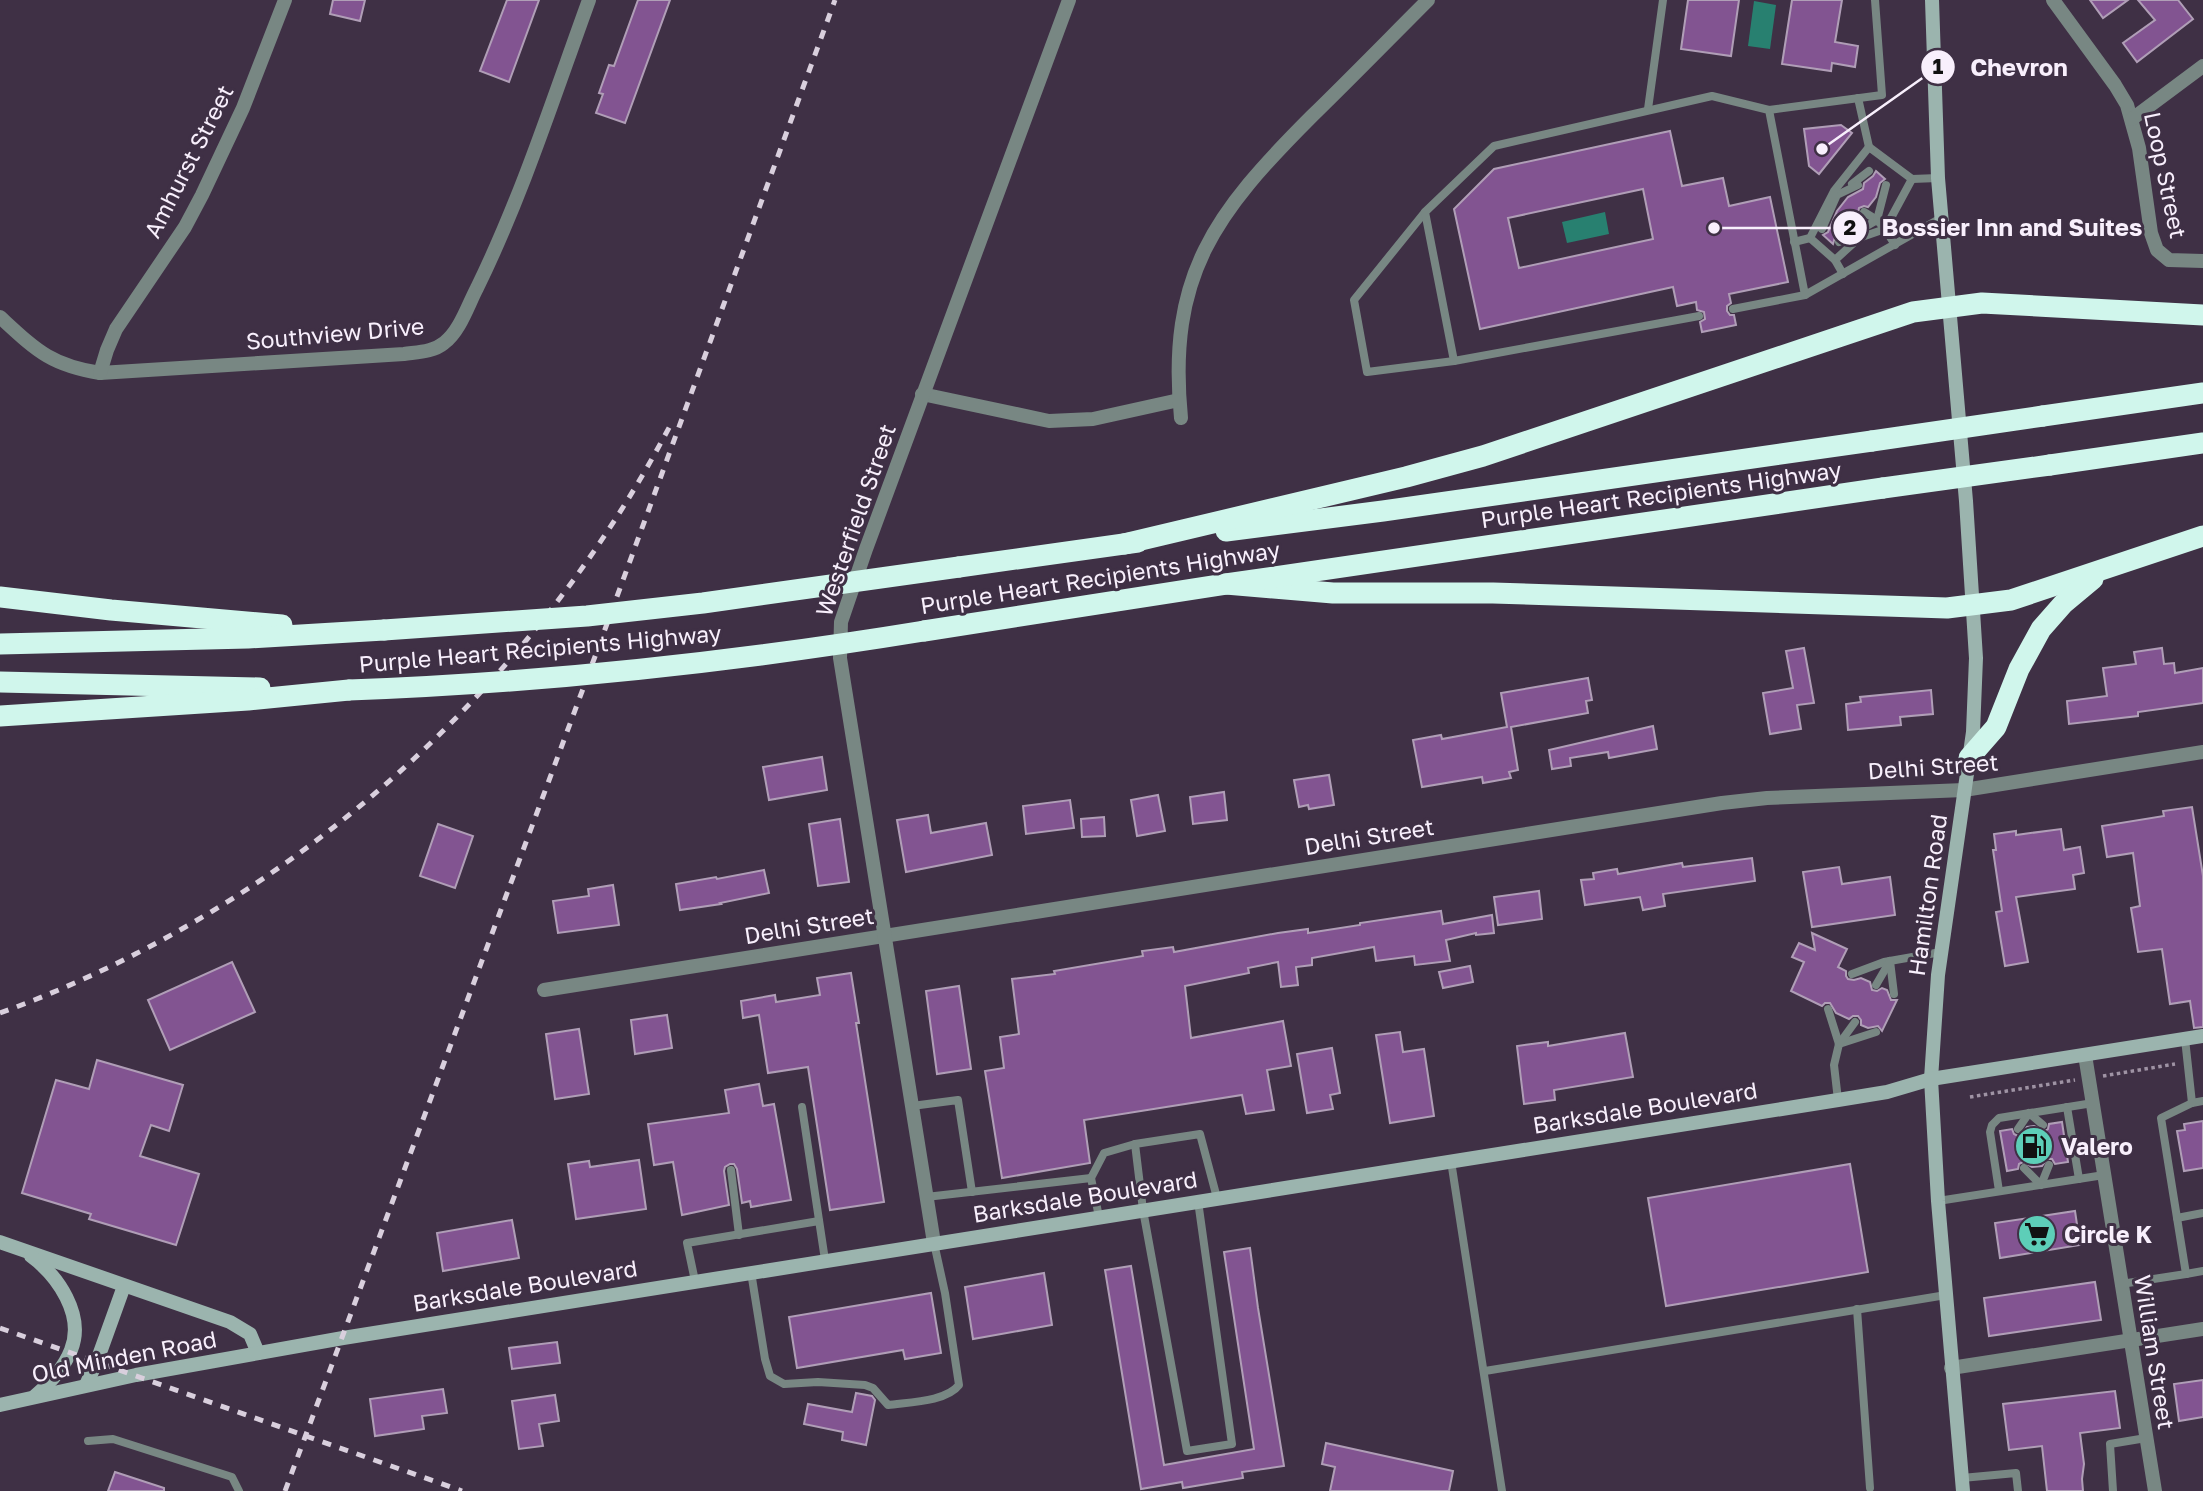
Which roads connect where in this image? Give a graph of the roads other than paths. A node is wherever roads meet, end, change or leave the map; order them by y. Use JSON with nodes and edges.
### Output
{"nodes":[{"id":1,"x":285,"y":0,"type":"edge"},
{"id":2,"x":589,"y":0,"type":"edge"},
{"id":3,"x":1069,"y":0,"type":"edge"},
{"id":4,"x":1428,"y":0,"type":"edge"},
{"id":5,"x":1663,"y":0,"type":"edge"},
{"id":6,"x":1875,"y":0,"type":"edge"},
{"id":7,"x":1932,"y":0,"type":"edge"},
{"id":8,"x":2053,"y":0,"type":"edge"},
{"id":9,"x":2203,"y":66,"type":"edge"},
{"id":10,"x":1858,"y":99,"type":"junction"},
{"id":11,"x":1648,"y":109,"type":"junction"},
{"id":12,"x":1769,"y":110,"type":"junction"},
{"id":13,"x":2132,"y":119,"type":"junction"},
{"id":14,"x":1868,"y":147,"type":"junction"},
{"id":15,"x":1869,"y":171,"type":"dead end"},
{"id":16,"x":1938,"y":178,"type":"junction"},
{"id":17,"x":1912,"y":179,"type":"junction"},
{"id":18,"x":1858,"y":185,"type":"dead end"},
{"id":19,"x":1886,"y":185,"type":"dead end"},
{"id":20,"x":1836,"y":193,"type":"junction"},
{"id":21,"x":1875,"y":198,"type":"dead end"},
{"id":22,"x":1846,"y":200,"type":"dead end"},
{"id":23,"x":1425,"y":212,"type":"junction"},
{"id":24,"x":1864,"y":212,"type":"dead end"},
{"id":25,"x":1833,"y":216,"type":"dead end"},
{"id":26,"x":1941,"y":218,"type":"junction"},
{"id":27,"x":1877,"y":220,"type":"junction"},
{"id":28,"x":1822,"y":229,"type":"dead end"},
{"id":29,"x":1885,"y":229,"type":"junction"},
{"id":30,"x":1849,"y":230,"type":"dead end"},
{"id":31,"x":1810,"y":238,"type":"junction"},
{"id":32,"x":1794,"y":242,"type":"junction"},
{"id":33,"x":1839,"y":242,"type":"dead end"},
{"id":34,"x":1895,"y":245,"type":"junction"},
{"id":35,"x":1835,"y":260,"type":"junction"},
{"id":36,"x":2203,"y":261,"type":"edge"},
{"id":37,"x":1843,"y":274,"type":"junction"},
{"id":38,"x":1805,"y":295,"type":"junction"},
{"id":39,"x":1948,"y":306,"type":"junction"},
{"id":40,"x":1732,"y":309,"type":"dead end"},
{"id":41,"x":2203,"y":315,"type":"edge"},
{"id":42,"x":1699,"y":316,"type":"dead end"},
{"id":43,"x":0,"y":317,"type":"edge"},
{"id":44,"x":1454,"y":361,"type":"junction"},
{"id":45,"x":100,"y":373,"type":"junction"},
{"id":46,"x":2203,"y":393,"type":"edge"},
{"id":47,"x":922,"y":394,"type":"junction"},
{"id":48,"x":1179,"y":400,"type":"junction"},
{"id":49,"x":1181,"y":418,"type":"dead end"},
{"id":50,"x":2203,"y":443,"type":"edge"},
{"id":51,"x":2203,"y":536,"type":"edge"},
{"id":52,"x":1124,"y":544,"type":"junction"},
{"id":53,"x":2111,"y":568,"type":"junction"},
{"id":54,"x":1226,"y":584,"type":"junction"},
{"id":55,"x":0,"y":597,"type":"edge"},
{"id":56,"x":1974,"y":606,"type":"junction"},
{"id":57,"x":350,"y":631,"type":"junction"},
{"id":58,"x":0,"y":644,"type":"edge"},
{"id":59,"x":0,"y":682,"type":"edge"},
{"id":60,"x":349,"y":690,"type":"junction"},
{"id":61,"x":0,"y":716,"type":"edge"},
{"id":62,"x":2203,"y":752,"type":"edge"},
{"id":63,"x":1969,"y":758,"type":"junction"},
{"id":64,"x":1964,"y":790,"type":"junction"},
{"id":65,"x":884,"y":936,"type":"junction"},
{"id":66,"x":1941,"y":952,"type":"junction"},
{"id":67,"x":1891,"y":961,"type":"junction"},
{"id":68,"x":1852,"y":974,"type":"dead end"},
{"id":69,"x":1875,"y":985,"type":"dead end"},
{"id":70,"x":544,"y":990,"type":"dead end"},
{"id":71,"x":1895,"y":994,"type":"dead end"},
{"id":72,"x":1828,"y":1009,"type":"dead end"},
{"id":73,"x":1855,"y":1022,"type":"dead end"},
{"id":74,"x":1876,"y":1032,"type":"dead end"},
{"id":75,"x":2203,"y":1037,"type":"edge"},
{"id":76,"x":2185,"y":1039,"type":"junction"},
{"id":77,"x":1839,"y":1044,"type":"junction"},
{"id":78,"x":2085,"y":1055,"type":"junction"},
{"id":79,"x":1931,"y":1079,"type":"junction"},
{"id":80,"x":1838,"y":1100,"type":"junction"},
{"id":81,"x":2203,"y":1101,"type":"edge"},
{"id":82,"x":2093,"y":1103,"type":"junction"},
{"id":83,"x":2192,"y":1103,"type":"junction"},
{"id":84,"x":912,"y":1106,"type":"junction"},
{"id":85,"x":802,"y":1107,"type":"dead end"},
{"id":86,"x":2067,"y":1107,"type":"junction"},
{"id":87,"x":2029,"y":1113,"type":"junction"},
{"id":88,"x":2043,"y":1125,"type":"dead end"},
{"id":89,"x":2018,"y":1129,"type":"dead end"},
{"id":90,"x":1135,"y":1144,"type":"junction"},
{"id":91,"x":1451,"y":1161,"type":"junction"},
{"id":92,"x":2049,"y":1165,"type":"dead end"},
{"id":93,"x":2024,"y":1168,"type":"dead end"},
{"id":94,"x":731,"y":1170,"type":"dead end"},
{"id":95,"x":2104,"y":1175,"type":"junction"},
{"id":96,"x":1091,"y":1178,"type":"junction"},
{"id":97,"x":2079,"y":1179,"type":"junction"},
{"id":98,"x":2041,"y":1185,"type":"junction"},
{"id":99,"x":1999,"y":1191,"type":"junction"},
{"id":100,"x":972,"y":1192,"type":"junction"},
{"id":101,"x":926,"y":1197,"type":"junction"},
{"id":102,"x":1217,"y":1198,"type":"junction"},
{"id":103,"x":1198,"y":1201,"type":"junction"},
{"id":104,"x":1938,"y":1201,"type":"junction"},
{"id":105,"x":1143,"y":1210,"type":"junction"},
{"id":106,"x":2203,"y":1213,"type":"edge"},
{"id":107,"x":1099,"y":1217,"type":"junction"},
{"id":108,"x":2177,"y":1218,"type":"junction"},
{"id":109,"x":819,"y":1221,"type":"junction"},
{"id":110,"x":738,"y":1235,"type":"junction"},
{"id":111,"x":0,"y":1242,"type":"edge"},
{"id":112,"x":934,"y":1243,"type":"junction"},
{"id":113,"x":21,"y":1250,"type":"junction"},
{"id":114,"x":825,"y":1260,"type":"junction"},
{"id":115,"x":2203,"y":1271,"type":"edge"},
{"id":116,"x":751,"y":1272,"type":"junction"},
{"id":117,"x":2186,"y":1274,"type":"junction"},
{"id":118,"x":695,"y":1281,"type":"junction"},
{"id":119,"x":2121,"y":1284,"type":"junction"},
{"id":120,"x":124,"y":1286,"type":"junction"},
{"id":121,"x":1946,"y":1294,"type":"junction"},
{"id":122,"x":1857,"y":1309,"type":"junction"},
{"id":123,"x":2203,"y":1329,"type":"edge"},
{"id":124,"x":2130,"y":1341,"type":"junction"},
{"id":125,"x":258,"y":1353,"type":"junction"},
{"id":126,"x":1951,"y":1368,"type":"junction"},
{"id":127,"x":1485,"y":1371,"type":"junction"},
{"id":128,"x":86,"y":1385,"type":"junction"},
{"id":129,"x":34,"y":1397,"type":"junction"},
{"id":130,"x":0,"y":1405,"type":"edge"},
{"id":131,"x":2146,"y":1437,"type":"junction"},
{"id":132,"x":88,"y":1441,"type":"dead end"},
{"id":133,"x":1963,"y":1484,"type":"edge"},
{"id":134,"x":1870,"y":1488,"type":"dead end"},
{"id":135,"x":239,"y":1491,"type":"edge"},
{"id":136,"x":1502,"y":1491,"type":"edge"},
{"id":137,"x":2018,"y":1491,"type":"edge"},
{"id":138,"x":2113,"y":1491,"type":"edge"},
{"id":139,"x":2155,"y":1491,"type":"edge"}],
"edges":[{"from":1,"to":45,"type":"street","name":"Amhurst Street"},
{"from":2,"to":45,"type":"street","name":"Southview Drive"},
{"from":3,"to":47,"type":"street","name":"Westerfield Street"},
{"from":4,"to":48,"type":"street"},
{"from":5,"to":11,"type":"lane"},
{"from":6,"to":10,"type":"lane"},
{"from":7,"to":16,"type":"main road","name":"Hamilton Road"},
{"from":8,"to":13,"type":"street","name":"Loop Street"},
{"from":9,"to":13,"type":"street"},
{"from":10,"to":12,"type":"lane"},
{"from":10,"to":14,"type":"lane"},
{"from":11,"to":12,"type":"lane"},
{"from":11,"to":23,"type":"lane"},
{"from":12,"to":32,"type":"lane"},
{"from":13,"to":36,"type":"street","name":"Loop Street"},
{"from":14,"to":17,"type":"lane"},
{"from":14,"to":20,"type":"lane"},
{"from":15,"to":20,"type":"lane"},
{"from":16,"to":17,"type":"lane"},
{"from":16,"to":26,"type":"main road","name":"Hamilton Road"},
{"from":17,"to":29,"type":"lane"},
{"from":18,"to":20,"type":"lane"},
{"from":19,"to":27,"type":"lane"},
{"from":20,"to":22,"type":"lane"},
{"from":20,"to":25,"type":"lane"},
{"from":20,"to":28,"type":"lane"},
{"from":20,"to":31,"type":"lane"},
{"from":21,"to":27,"type":"lane"},
{"from":23,"to":44,"type":"lane"},
{"from":23,"to":44,"type":"lane"},
{"from":24,"to":27,"type":"lane"},
{"from":26,"to":34,"type":"lane"},
{"from":26,"to":39,"type":"main road","name":"Hamilton Road"},
{"from":27,"to":29,"type":"lane"},
{"from":27,"to":30,"type":"lane"},
{"from":27,"to":33,"type":"lane"},
{"from":29,"to":34,"type":"lane"},
{"from":29,"to":35,"type":"lane"},
{"from":31,"to":32,"type":"lane"},
{"from":31,"to":35,"type":"lane"},
{"from":32,"to":38,"type":"lane"},
{"from":34,"to":37,"type":"lane"},
{"from":35,"to":37,"type":"lane"},
{"from":37,"to":38,"type":"lane"},
{"from":38,"to":40,"type":"lane"},
{"from":39,"to":41,"type":"highway"},
{"from":39,"to":52,"type":"highway"},
{"from":39,"to":56,"type":"main road","name":"Hamilton Road"},
{"from":42,"to":44,"type":"lane"},
{"from":43,"to":45,"type":"street","name":"Southview Drive"},
{"from":46,"to":52,"type":"highway","name":"Purple Heart Recipients Highway","bridge":true},
{"from":47,"to":48,"type":"street"},
{"from":47,"to":65,"type":"street","name":"Westerfield Street"},
{"from":48,"to":49,"type":"street"},
{"from":50,"to":54,"type":"highway","name":"Purple Heart Recipients Highway","bridge":true},
{"from":51,"to":53,"type":"highway"},
{"from":52,"to":57,"type":"highway","name":"Purple Heart Recipients Highway","bridge":true},
{"from":53,"to":56,"type":"highway"},
{"from":53,"to":63,"type":"highway"},
{"from":54,"to":56,"type":"highway"},
{"from":54,"to":60,"type":"highway","name":"Purple Heart Recipients Highway","bridge":true},
{"from":55,"to":57,"type":"highway"},
{"from":56,"to":63,"type":"main road","name":"Hamilton Road"},
{"from":57,"to":58,"type":"highway","name":"Purple Heart Recipients Highway"},
{"from":59,"to":60,"type":"highway","name":"Purple Heart Recipients Highway"},
{"from":60,"to":61,"type":"highway"},
{"from":62,"to":64,"type":"street","name":"Delhi Street"},
{"from":63,"to":64,"type":"main road","name":"Hamilton Road"},
{"from":64,"to":65,"type":"street","name":"Delhi Street"},
{"from":64,"to":66,"type":"main road","name":"Hamilton Road"},
{"from":65,"to":70,"type":"street","name":"Delhi Street"},
{"from":65,"to":84,"type":"street","name":"Westerfield Street"},
{"from":66,"to":67,"type":"lane"},
{"from":66,"to":79,"type":"main road","name":"Hamilton Road"},
{"from":67,"to":68,"type":"lane"},
{"from":67,"to":69,"type":"lane"},
{"from":67,"to":71,"type":"lane"},
{"from":72,"to":77,"type":"lane"},
{"from":73,"to":77,"type":"lane"},
{"from":74,"to":77,"type":"lane"},
{"from":75,"to":76,"type":"main road","name":"Barksdale Boulevard"},
{"from":76,"to":78,"type":"main road","name":"Barksdale Boulevard"},
{"from":76,"to":83,"type":"lane"},
{"from":77,"to":80,"type":"lane"},
{"from":78,"to":79,"type":"main road","name":"Barksdale Boulevard"},
{"from":78,"to":82,"type":"street","name":"William Street"},
{"from":79,"to":80,"type":"main road","name":"Barksdale Boulevard"},
{"from":79,"to":104,"type":"main road","name":"Hamilton Road"},
{"from":80,"to":91,"type":"main road","name":"Barksdale Boulevard"},
{"from":81,"to":83,"type":"lane"},
{"from":82,"to":86,"type":"lane"},
{"from":82,"to":95,"type":"street","name":"William Street"},
{"from":83,"to":108,"type":"lane"},
{"from":84,"to":100,"type":"lane"},
{"from":84,"to":101,"type":"street","name":"Westerfield Street"},
{"from":85,"to":109,"type":"lane"},
{"from":86,"to":87,"type":"lane"},
{"from":86,"to":97,"type":"lane"},
{"from":87,"to":88,"type":"lane"},
{"from":87,"to":89,"type":"lane"},
{"from":87,"to":99,"type":"lane"},
{"from":90,"to":96,"type":"lane"},
{"from":90,"to":102,"type":"lane"},
{"from":90,"to":105,"type":"lane"},
{"from":91,"to":102,"type":"main road","name":"Barksdale Boulevard"},
{"from":91,"to":127,"type":"lane"},
{"from":92,"to":98,"type":"lane"},
{"from":93,"to":98,"type":"lane"},
{"from":94,"to":110,"type":"lane"},
{"from":95,"to":97,"type":"lane"},
{"from":95,"to":119,"type":"street","name":"William Street"},
{"from":96,"to":100,"type":"lane"},
{"from":96,"to":107,"type":"lane"},
{"from":97,"to":98,"type":"lane"},
{"from":98,"to":99,"type":"lane"},
{"from":99,"to":104,"type":"lane"},
{"from":100,"to":101,"type":"lane"},
{"from":101,"to":112,"type":"street","name":"Westerfield Street"},
{"from":102,"to":103,"type":"main road","name":"Barksdale Boulevard"},
{"from":103,"to":105,"type":"main road","name":"Barksdale Boulevard"},
{"from":103,"to":105,"type":"lane"},
{"from":104,"to":121,"type":"main road","name":"Hamilton Road"},
{"from":105,"to":107,"type":"main road","name":"Barksdale Boulevard"},
{"from":106,"to":108,"type":"lane"},
{"from":107,"to":112,"type":"main road","name":"Barksdale Boulevard"},
{"from":108,"to":117,"type":"lane"},
{"from":109,"to":110,"type":"lane"},
{"from":109,"to":114,"type":"lane"},
{"from":110,"to":118,"type":"lane"},
{"from":111,"to":113,"type":"main road"},
{"from":112,"to":114,"type":"main road","name":"Barksdale Boulevard"},
{"from":112,"to":116,"type":"lane"},
{"from":113,"to":120,"type":"main road"},
{"from":113,"to":129,"type":"main road"},
{"from":114,"to":116,"type":"main road","name":"Barksdale Boulevard"},
{"from":115,"to":117,"type":"lane"},
{"from":116,"to":118,"type":"main road","name":"Barksdale Boulevard"},
{"from":117,"to":119,"type":"lane"},
{"from":118,"to":125,"type":"main road","name":"Barksdale Boulevard"},
{"from":119,"to":124,"type":"street","name":"William Street"},
{"from":120,"to":125,"type":"main road"},
{"from":120,"to":128,"type":"main road"},
{"from":121,"to":122,"type":"lane"},
{"from":121,"to":126,"type":"main road","name":"Hamilton Road"},
{"from":122,"to":127,"type":"lane"},
{"from":122,"to":134,"type":"lane"},
{"from":123,"to":124,"type":"street"},
{"from":124,"to":126,"type":"street"},
{"from":124,"to":131,"type":"street","name":"William Street"},
{"from":125,"to":128,"type":"main road","name":"Old Minden Road"},
{"from":126,"to":133,"type":"main road","name":"Hamilton Road"},
{"from":127,"to":136,"type":"lane"},
{"from":128,"to":129,"type":"main road","name":"Old Minden Road"},
{"from":129,"to":130,"type":"main road","name":"Old Minden Road"},
{"from":131,"to":138,"type":"lane"},
{"from":131,"to":139,"type":"street","name":"William Street"},
{"from":132,"to":135,"type":"lane"},
{"from":133,"to":137,"type":"lane"}]}
